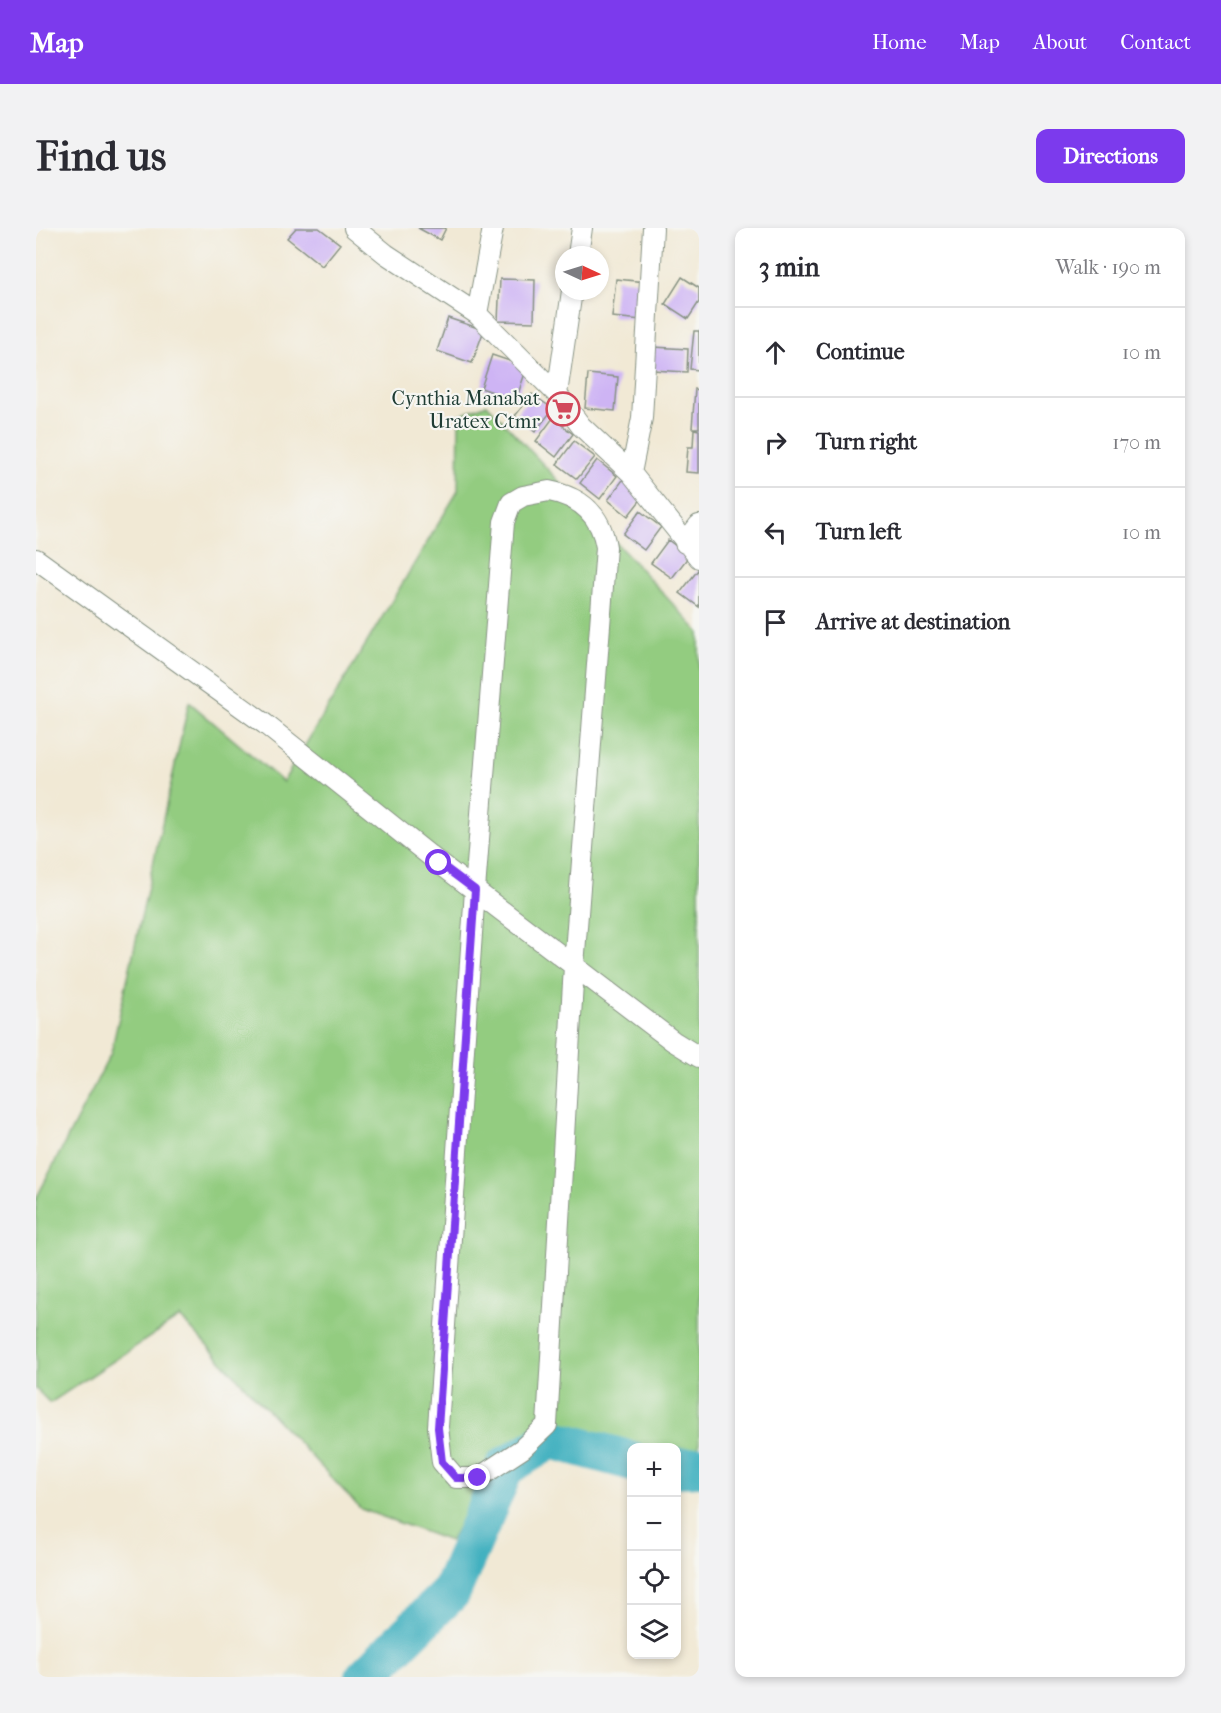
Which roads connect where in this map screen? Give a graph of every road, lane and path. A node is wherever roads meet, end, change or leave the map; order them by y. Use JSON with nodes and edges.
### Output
{"nodes":[{"id":1,"x":354,"y":228,"type":"edge"},
{"id":2,"x":493,"y":228,"type":"edge"},
{"id":3,"x":582,"y":228,"type":"edge"},
{"id":4,"x":653,"y":228,"type":"edge"},
{"id":5,"x":579,"y":246,"type":"edge"},
{"id":6,"x":571,"y":300,"type":"edge"},
{"id":7,"x":477,"y":314,"type":"junction"},
{"id":8,"x":556,"y":394,"type":"junction"},
{"id":9,"x":631,"y":473,"type":"junction"},
{"id":10,"x":699,"y":525,"type":"edge"},
{"id":11,"x":685,"y":543,"type":"junction"},
{"id":12,"x":699,"y":558,"type":"edge"},
{"id":13,"x":36,"y":559,"type":"edge"},
{"id":14,"x":475,"y":890,"type":"junction"},
{"id":15,"x":574,"y":966,"type":"junction"},
{"id":16,"x":699,"y":1057,"type":"edge"}],
"edges":[{"from":1,"to":7,"type":"street"},
{"from":2,"to":7,"type":"street"},
{"from":3,"to":5,"type":"street"},
{"from":4,"to":9,"type":"street"},
{"from":6,"to":8,"type":"street"},
{"from":7,"to":8,"type":"street"},
{"from":8,"to":9,"type":"street"},
{"from":9,"to":11,"type":"street"},
{"from":10,"to":11,"type":"street"},
{"from":11,"to":12,"type":"street"},
{"from":13,"to":14,"type":"street"},
{"from":14,"to":15,"type":"street"},
{"from":14,"to":15,"type":"street"},
{"from":14,"to":15,"type":"street"},
{"from":15,"to":16,"type":"street"}]}
